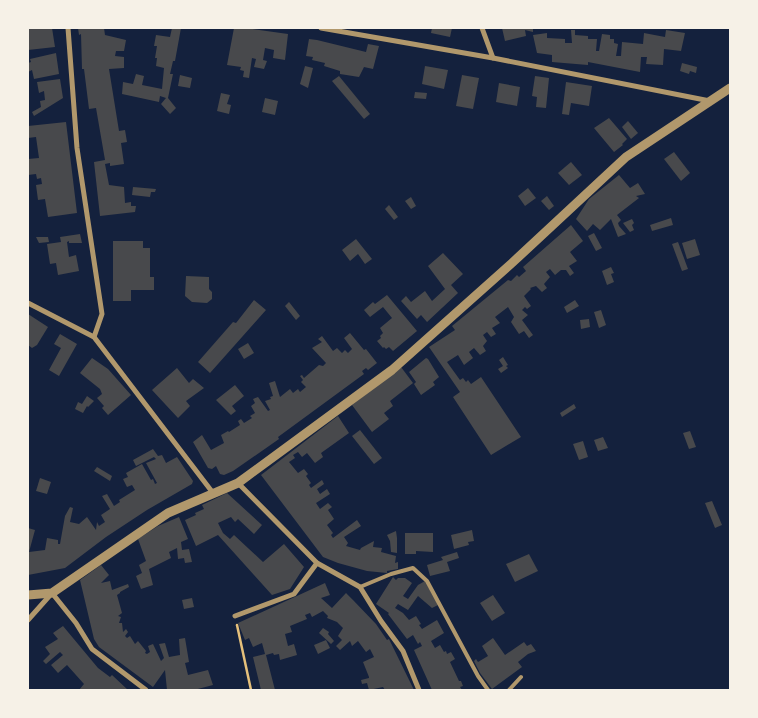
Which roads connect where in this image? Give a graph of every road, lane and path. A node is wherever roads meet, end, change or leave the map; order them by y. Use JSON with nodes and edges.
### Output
{"nodes":[{"id":1,"x":68,"y":28,"type":"edge"},
{"id":2,"x":321,"y":28,"type":"edge"},
{"id":3,"x":482,"y":28,"type":"edge"},
{"id":4,"x":493,"y":58,"type":"junction"},
{"id":5,"x":730,"y":88,"type":"edge"},
{"id":6,"x":711,"y":101,"type":"junction"},
{"id":7,"x":28,"y":303,"type":"edge"},
{"id":8,"x":94,"y":337,"type":"junction"},
{"id":9,"x":238,"y":483,"type":"junction"},
{"id":10,"x":213,"y":492,"type":"junction"},
{"id":11,"x":317,"y":563,"type":"junction"},
{"id":12,"x":360,"y":587,"type":"junction"},
{"id":13,"x":52,"y":593,"type":"junction"},
{"id":14,"x":28,"y":595,"type":"edge"},
{"id":15,"x":235,"y":616,"type":"joint"},
{"id":16,"x":28,"y":620,"type":"edge"},
{"id":17,"x":521,"y":677,"type":"dead end"},
{"id":18,"x":146,"y":690,"type":"edge"},
{"id":19,"x":251,"y":690,"type":"edge"},
{"id":20,"x":419,"y":690,"type":"edge"},
{"id":21,"x":488,"y":690,"type":"edge"},
{"id":22,"x":510,"y":690,"type":"edge"}],
"edges":[{"from":1,"to":8,"type":"street"},
{"from":2,"to":4,"type":"street"},
{"from":3,"to":4,"type":"street"},
{"from":4,"to":6,"type":"street"},
{"from":5,"to":6,"type":"street"},
{"from":6,"to":9,"type":"street"},
{"from":7,"to":8,"type":"street"},
{"from":8,"to":10,"type":"street"},
{"from":9,"to":10,"type":"street"},
{"from":9,"to":11,"type":"street"},
{"from":10,"to":13,"type":"street"},
{"from":11,"to":12,"type":"street"},
{"from":11,"to":15,"type":"street"},
{"from":12,"to":20,"type":"street"},
{"from":12,"to":21,"type":"lane"},
{"from":13,"to":14,"type":"street"},
{"from":13,"to":16,"type":"street"},
{"from":13,"to":18,"type":"street"},
{"from":15,"to":19,"type":"path"},
{"from":17,"to":22,"type":"lane"}]}
